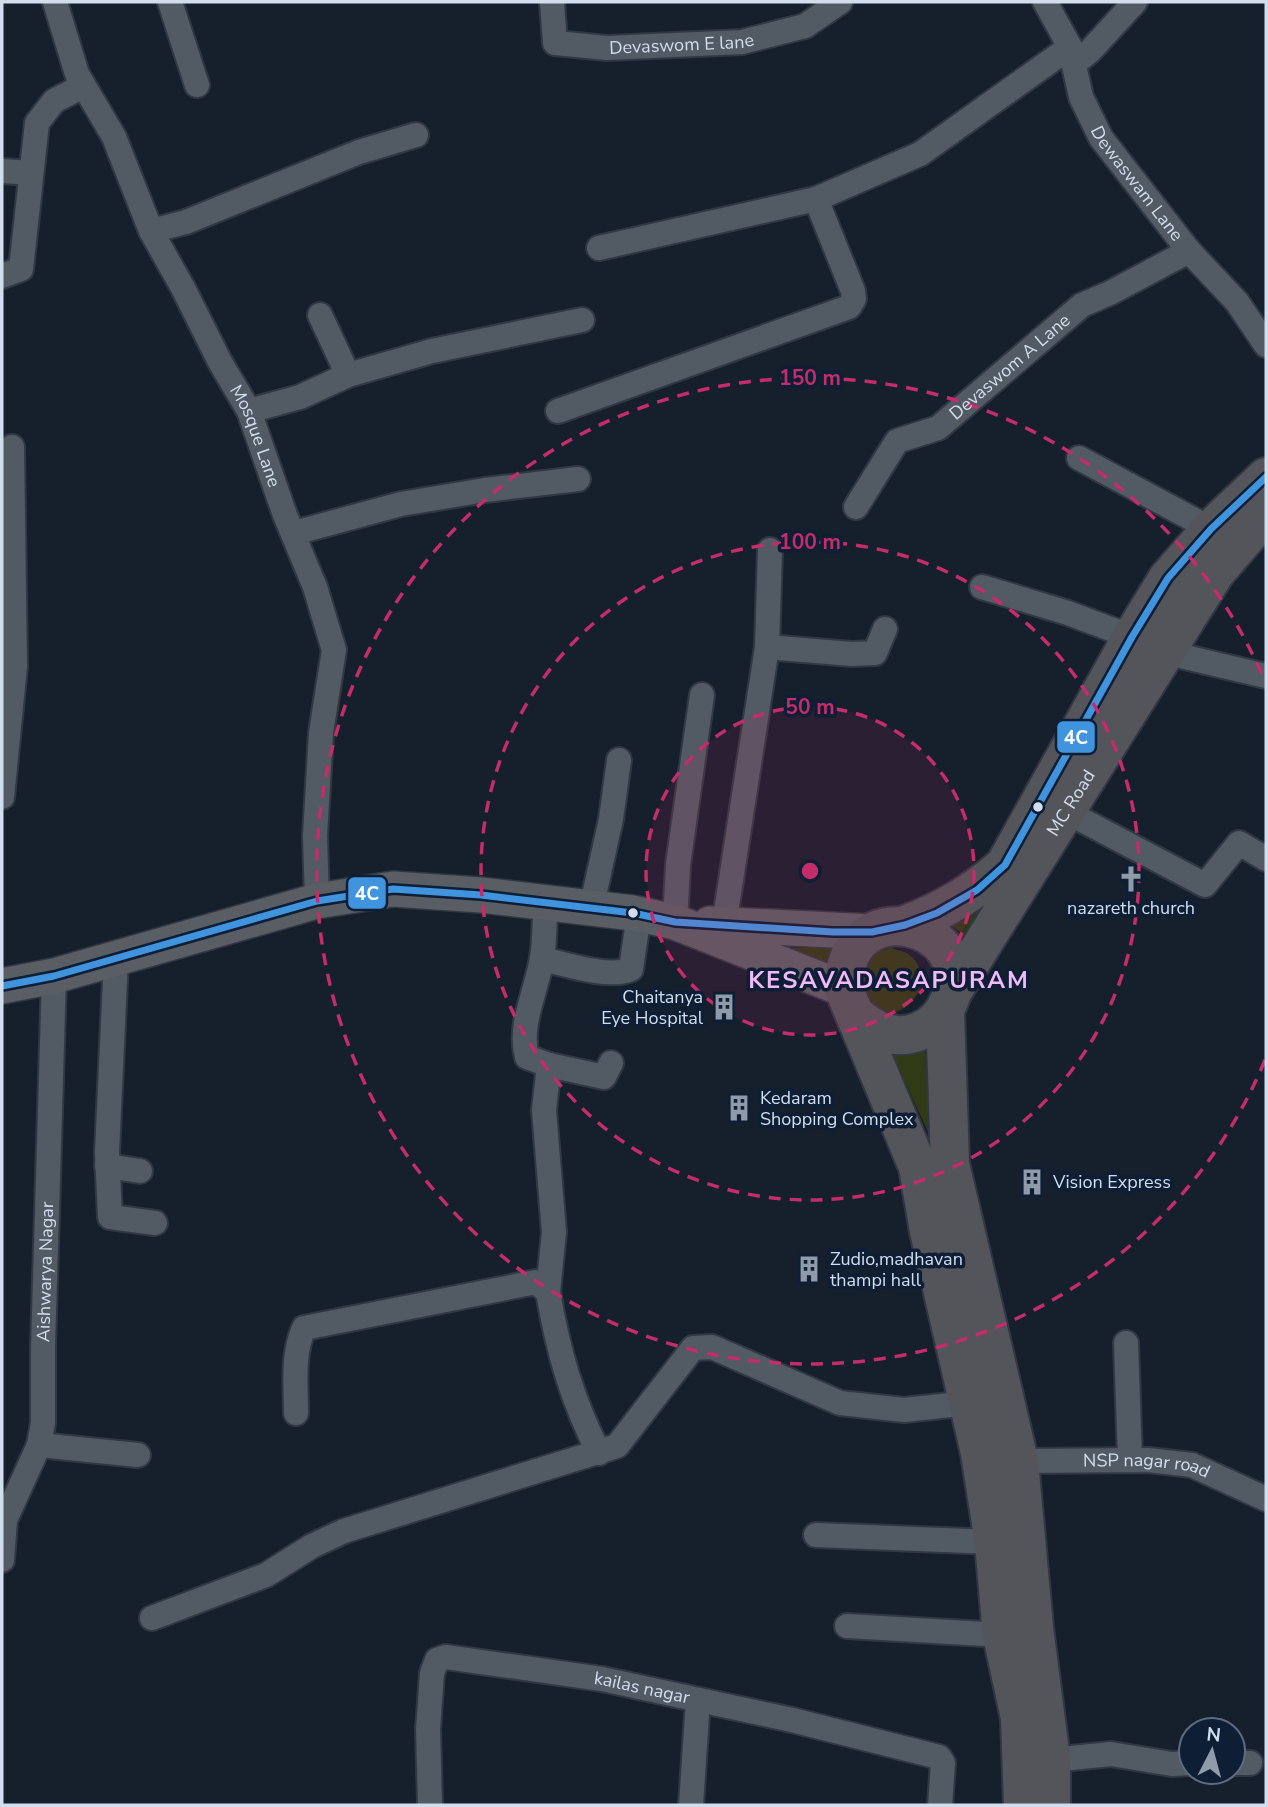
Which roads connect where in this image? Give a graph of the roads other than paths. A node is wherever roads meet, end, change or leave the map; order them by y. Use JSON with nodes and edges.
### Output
{"nodes":[{"id":1,"x":55,"y":2,"type":"edge"},
{"id":2,"x":170,"y":2,"type":"edge"},
{"id":3,"x":552,"y":2,"type":"edge"},
{"id":4,"x":840,"y":2,"type":"edge"},
{"id":5,"x":1045,"y":2,"type":"edge"},
{"id":6,"x":1135,"y":2,"type":"edge"},
{"id":7,"x":1072,"y":55,"type":"junction"},
{"id":8,"x":197,"y":85,"type":"dead end"},
{"id":9,"x":83,"y":86,"type":"junction"},
{"id":10,"x":416,"y":135,"type":"dead end"},
{"id":11,"x":2,"y":171,"type":"edge"},
{"id":12,"x":31,"y":173,"type":"junction"},
{"id":13,"x":816,"y":200,"type":"junction"},
{"id":14,"x":151,"y":231,"type":"junction"},
{"id":15,"x":599,"y":248,"type":"dead end"},
{"id":16,"x":1189,"y":251,"type":"junction"},
{"id":17,"x":2,"y":276,"type":"edge"},
{"id":18,"x":320,"y":315,"type":"dead end"},
{"id":19,"x":582,"y":320,"type":"dead end"},
{"id":20,"x":1266,"y":345,"type":"edge"},
{"id":21,"x":348,"y":375,"type":"junction"},
{"id":22,"x":249,"y":411,"type":"junction"},
{"id":23,"x":558,"y":411,"type":"dead end"},
{"id":24,"x":12,"y":447,"type":"dead end"},
{"id":25,"x":1079,"y":458,"type":"dead end"},
{"id":26,"x":1266,"y":477,"type":"edge"},
{"id":27,"x":578,"y":479,"type":"dead end"},
{"id":28,"x":856,"y":507,"type":"dead end"},
{"id":29,"x":1266,"y":514,"type":"edge"},
{"id":30,"x":1211,"y":528,"type":"junction"},
{"id":31,"x":294,"y":533,"type":"junction"},
{"id":32,"x":770,"y":550,"type":"dead end"},
{"id":33,"x":982,"y":587,"type":"dead end"},
{"id":34,"x":885,"y":629,"type":"dead end"},
{"id":35,"x":1148,"y":645,"type":"junction"},
{"id":36,"x":767,"y":647,"type":"junction"},
{"id":37,"x":1266,"y":676,"type":"edge"},
{"id":38,"x":702,"y":695,"type":"dead end"},
{"id":39,"x":619,"y":760,"type":"dead end"},
{"id":40,"x":2,"y":797,"type":"edge"},
{"id":41,"x":1065,"y":811,"type":"junction"},
{"id":42,"x":1266,"y":859,"type":"edge"},
{"id":43,"x":317,"y":901,"type":"junction"},
{"id":44,"x":546,"y":902,"type":"junction"},
{"id":45,"x":591,"y":909,"type":"junction"},
{"id":46,"x":639,"y":914,"type":"junction"},
{"id":47,"x":675,"y":922,"type":"junction"},
{"id":48,"x":724,"y":925,"type":"junction"},
{"id":49,"x":888,"y":928,"type":"junction"},
{"id":50,"x":116,"y":959,"type":"junction"},
{"id":51,"x":542,"y":959,"type":"junction"},
{"id":52,"x":54,"y":976,"type":"junction"},
{"id":53,"x":2,"y":986,"type":"edge"},
{"id":54,"x":949,"y":1001,"type":"junction"},
{"id":55,"x":850,"y":1003,"type":"junction"},
{"id":56,"x":611,"y":1063,"type":"dead end"},
{"id":57,"x":549,"y":1066,"type":"junction"},
{"id":58,"x":934,"y":1165,"type":"junction"},
{"id":59,"x":107,"y":1166,"type":"junction"},
{"id":60,"x":139,"y":1171,"type":"dead end"},
{"id":61,"x":155,"y":1223,"type":"dead end"},
{"id":62,"x":548,"y":1292,"type":"junction"},
{"id":63,"x":1126,"y":1343,"type":"dead end"},
{"id":64,"x":969,"y":1403,"type":"junction"},
{"id":65,"x":296,"y":1413,"type":"dead end"},
{"id":66,"x":39,"y":1445,"type":"junction"},
{"id":67,"x":599,"y":1453,"type":"junction"},
{"id":68,"x":138,"y":1455,"type":"dead end"},
{"id":69,"x":1130,"y":1460,"type":"junction"},
{"id":70,"x":1019,"y":1461,"type":"junction"},
{"id":71,"x":12,"y":1481,"type":"edge"},
{"id":72,"x":1266,"y":1499,"type":"edge"},
{"id":73,"x":4,"y":1520,"type":"edge"},
{"id":74,"x":816,"y":1535,"type":"dead end"},
{"id":75,"x":994,"y":1542,"type":"junction"},
{"id":76,"x":2,"y":1560,"type":"edge"},
{"id":77,"x":152,"y":1618,"type":"dead end"},
{"id":78,"x":847,"y":1626,"type":"dead end"},
{"id":79,"x":1002,"y":1634,"type":"junction"},
{"id":80,"x":698,"y":1700,"type":"junction"},
{"id":81,"x":1051,"y":1760,"type":"junction"},
{"id":82,"x":1177,"y":1763,"type":"edge"},
{"id":83,"x":430,"y":1805,"type":"edge"},
{"id":84,"x":691,"y":1805,"type":"edge"},
{"id":85,"x":940,"y":1805,"type":"edge"},
{"id":86,"x":1023,"y":1805,"type":"edge"},
{"id":87,"x":1051,"y":1805,"type":"edge"}],
"edges":[{"from":1,"to":9,"type":"street","name":"Mosque Lane"},
{"from":2,"to":8,"type":"street"},
{"from":3,"to":4,"type":"street","name":"Devaswom E lane"},
{"from":5,"to":7,"type":"street","name":"Dewaswam Lane"},
{"from":6,"to":7,"type":"street"},
{"from":7,"to":13,"type":"street"},
{"from":7,"to":16,"type":"street","name":"Dewaswam Lane"},
{"from":9,"to":12,"type":"street"},
{"from":9,"to":14,"type":"street","name":"Mosque Lane"},
{"from":10,"to":14,"type":"street"},
{"from":11,"to":12,"type":"street"},
{"from":12,"to":17,"type":"street"},
{"from":13,"to":15,"type":"street"},
{"from":13,"to":23,"type":"street"},
{"from":14,"to":22,"type":"street","name":"Mosque Lane"},
{"from":16,"to":20,"type":"street","name":"Dewaswam Lane"},
{"from":16,"to":28,"type":"street","name":"Devaswom A Lane"},
{"from":18,"to":21,"type":"street"},
{"from":19,"to":21,"type":"street"},
{"from":21,"to":22,"type":"street"},
{"from":22,"to":31,"type":"street","name":"Mosque Lane"},
{"from":24,"to":40,"type":"street"},
{"from":25,"to":30,"type":"street"},
{"from":26,"to":30,"type":"main road","name":"MC Road"},
{"from":27,"to":31,"type":"street"},
{"from":29,"to":35,"type":"main road","name":"MC Road"},
{"from":30,"to":35,"type":"main road","name":"MC Road"},
{"from":31,"to":43,"type":"street","name":"Mosque Lane"},
{"from":32,"to":36,"type":"street"},
{"from":33,"to":35,"type":"street"},
{"from":34,"to":36,"type":"street"},
{"from":35,"to":37,"type":"street"},
{"from":35,"to":41,"type":"main road","name":"MC Road"},
{"from":35,"to":49,"type":"main road","name":"MC Road"},
{"from":36,"to":48,"type":"street"},
{"from":38,"to":47,"type":"street"},
{"from":39,"to":45,"type":"street"},
{"from":41,"to":42,"type":"street"},
{"from":41,"to":54,"type":"main road","name":"MC Road"},
{"from":43,"to":44,"type":"main road"},
{"from":43,"to":50,"type":"main road"},
{"from":44,"to":45,"type":"main road"},
{"from":44,"to":51,"type":"street"},
{"from":45,"to":46,"type":"main road"},
{"from":46,"to":47,"type":"main road"},
{"from":46,"to":51,"type":"street"},
{"from":47,"to":48,"type":"main road"},
{"from":47,"to":55,"type":"main road"},
{"from":48,"to":49,"type":"main road"},
{"from":49,"to":54,"type":"main road"},
{"from":49,"to":55,"type":"main road"},
{"from":50,"to":52,"type":"main road"},
{"from":50,"to":59,"type":"street"},
{"from":51,"to":57,"type":"street"},
{"from":52,"to":53,"type":"main road"},
{"from":52,"to":66,"type":"street","name":"Aishwarya Nagar"},
{"from":54,"to":55,"type":"main road"},
{"from":54,"to":58,"type":"main road"},
{"from":55,"to":58,"type":"main road"},
{"from":56,"to":57,"type":"street"},
{"from":57,"to":62,"type":"street"},
{"from":58,"to":64,"type":"main road"},
{"from":58,"to":70,"type":"main road"},
{"from":59,"to":60,"type":"street"},
{"from":59,"to":61,"type":"street"},
{"from":62,"to":65,"type":"street"},
{"from":62,"to":67,"type":"street"},
{"from":63,"to":69,"type":"street"},
{"from":64,"to":67,"type":"street"},
{"from":64,"to":75,"type":"main road"},
{"from":66,"to":68,"type":"street"},
{"from":66,"to":71,"type":"street","name":"Aishwarya Nagar"},
{"from":67,"to":77,"type":"street"},
{"from":69,"to":70,"type":"street","name":"NSP nagar road"},
{"from":69,"to":72,"type":"street","name":"NSP nagar road"},
{"from":70,"to":81,"type":"main road"},
{"from":71,"to":73,"type":"street","name":"Aishwarya Nagar"},
{"from":73,"to":76,"type":"street","name":"Aishwarya Nagar"},
{"from":74,"to":75,"type":"street"},
{"from":75,"to":79,"type":"main road"},
{"from":78,"to":79,"type":"street"},
{"from":79,"to":86,"type":"main road"},
{"from":80,"to":83,"type":"street","name":"kailas nagar"},
{"from":80,"to":84,"type":"street"},
{"from":80,"to":85,"type":"street","name":"kailas nagar"},
{"from":81,"to":82,"type":"street"},
{"from":81,"to":87,"type":"main road"}]}
